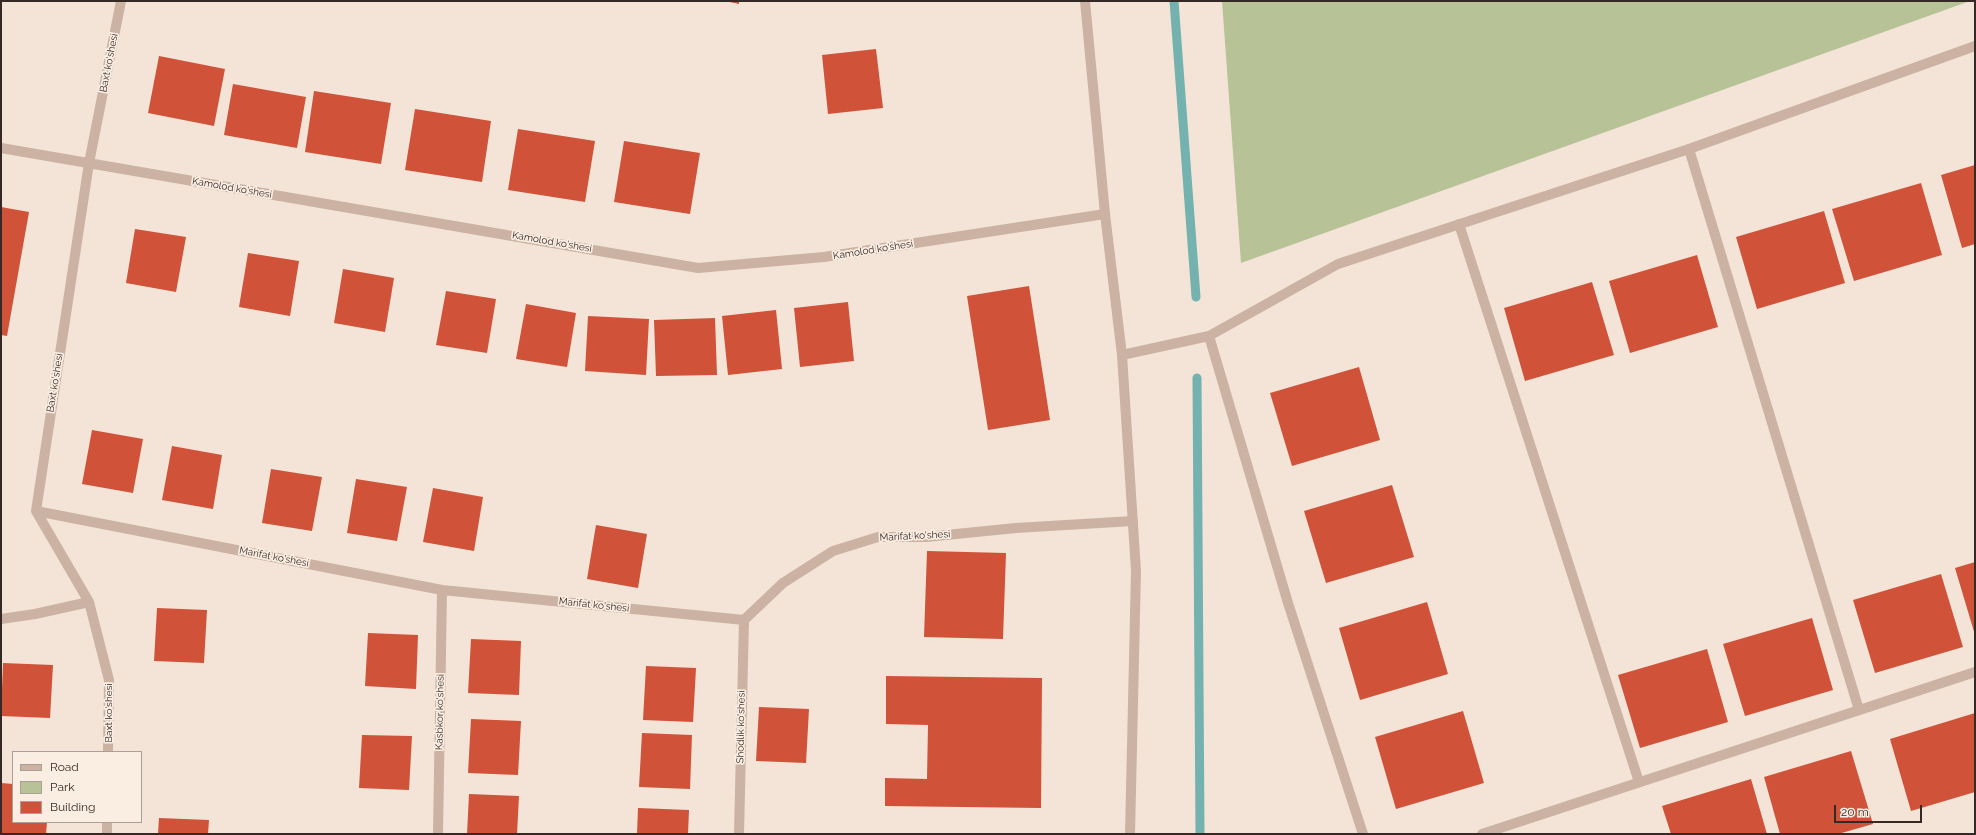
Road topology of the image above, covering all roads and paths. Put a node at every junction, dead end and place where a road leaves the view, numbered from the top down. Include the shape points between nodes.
1 (121, 1) edge
2 (1085, 1) edge
3 (1975, 46) edge
4 (1, 148) edge
5 (1689, 149) junction
6 (89, 163) junction
7 (1105, 214) junction
8 (1459, 224) junction
9 (1209, 336) junction
10 (1122, 356) junction
11 (36, 510) junction
12 (1133, 521) junction
13 (442, 590) junction
14 (89, 602) junction
15 (1, 619) edge
16 (744, 620) junction
17 (1975, 672) edge
18 (1859, 710) junction
19 (108, 751) edge
20 (1639, 782) junction
21 (107, 823) edge
22 (107, 834) edge
23 (438, 834) edge
24 (739, 834) edge
25 (1130, 834) edge
26 (1363, 834) edge
27 (1482, 834) edge

1 - 6 street, Baxt ko'shesi
2 - 7 street
3 - 5 street
4 - 6 street, Kamolod ko'shesi
5 - 8 street
5 - 18 street
6 - 7 street, Kamolod ko'shesi via 698,268 824,257
6 - 11 street, Baxt ko'shesi
7 - 10 street
8 - 9 street via 1338,264
8 - 20 street
9 - 10 street
9 - 26 street via 1288,603
10 - 12 street
11 - 13 street, Marifat ko'shesi
11 - 14 street, Baxt ko'shesi
12 - 16 street, Marifat ko'shesi via 1016,528 926,537 878,537 833,551 783,583
12 - 25 street via 1136,571
13 - 16 street, Marifat ko'shesi
13 - 23 street, Kasbkor ko'shesi
14 - 15 street
14 - 19 street, Baxt ko'shesi via 109,680
16 - 24 street, Shodlik ko'shesi
17 - 18 street
18 - 20 street
20 - 27 street
21 - 22 street

